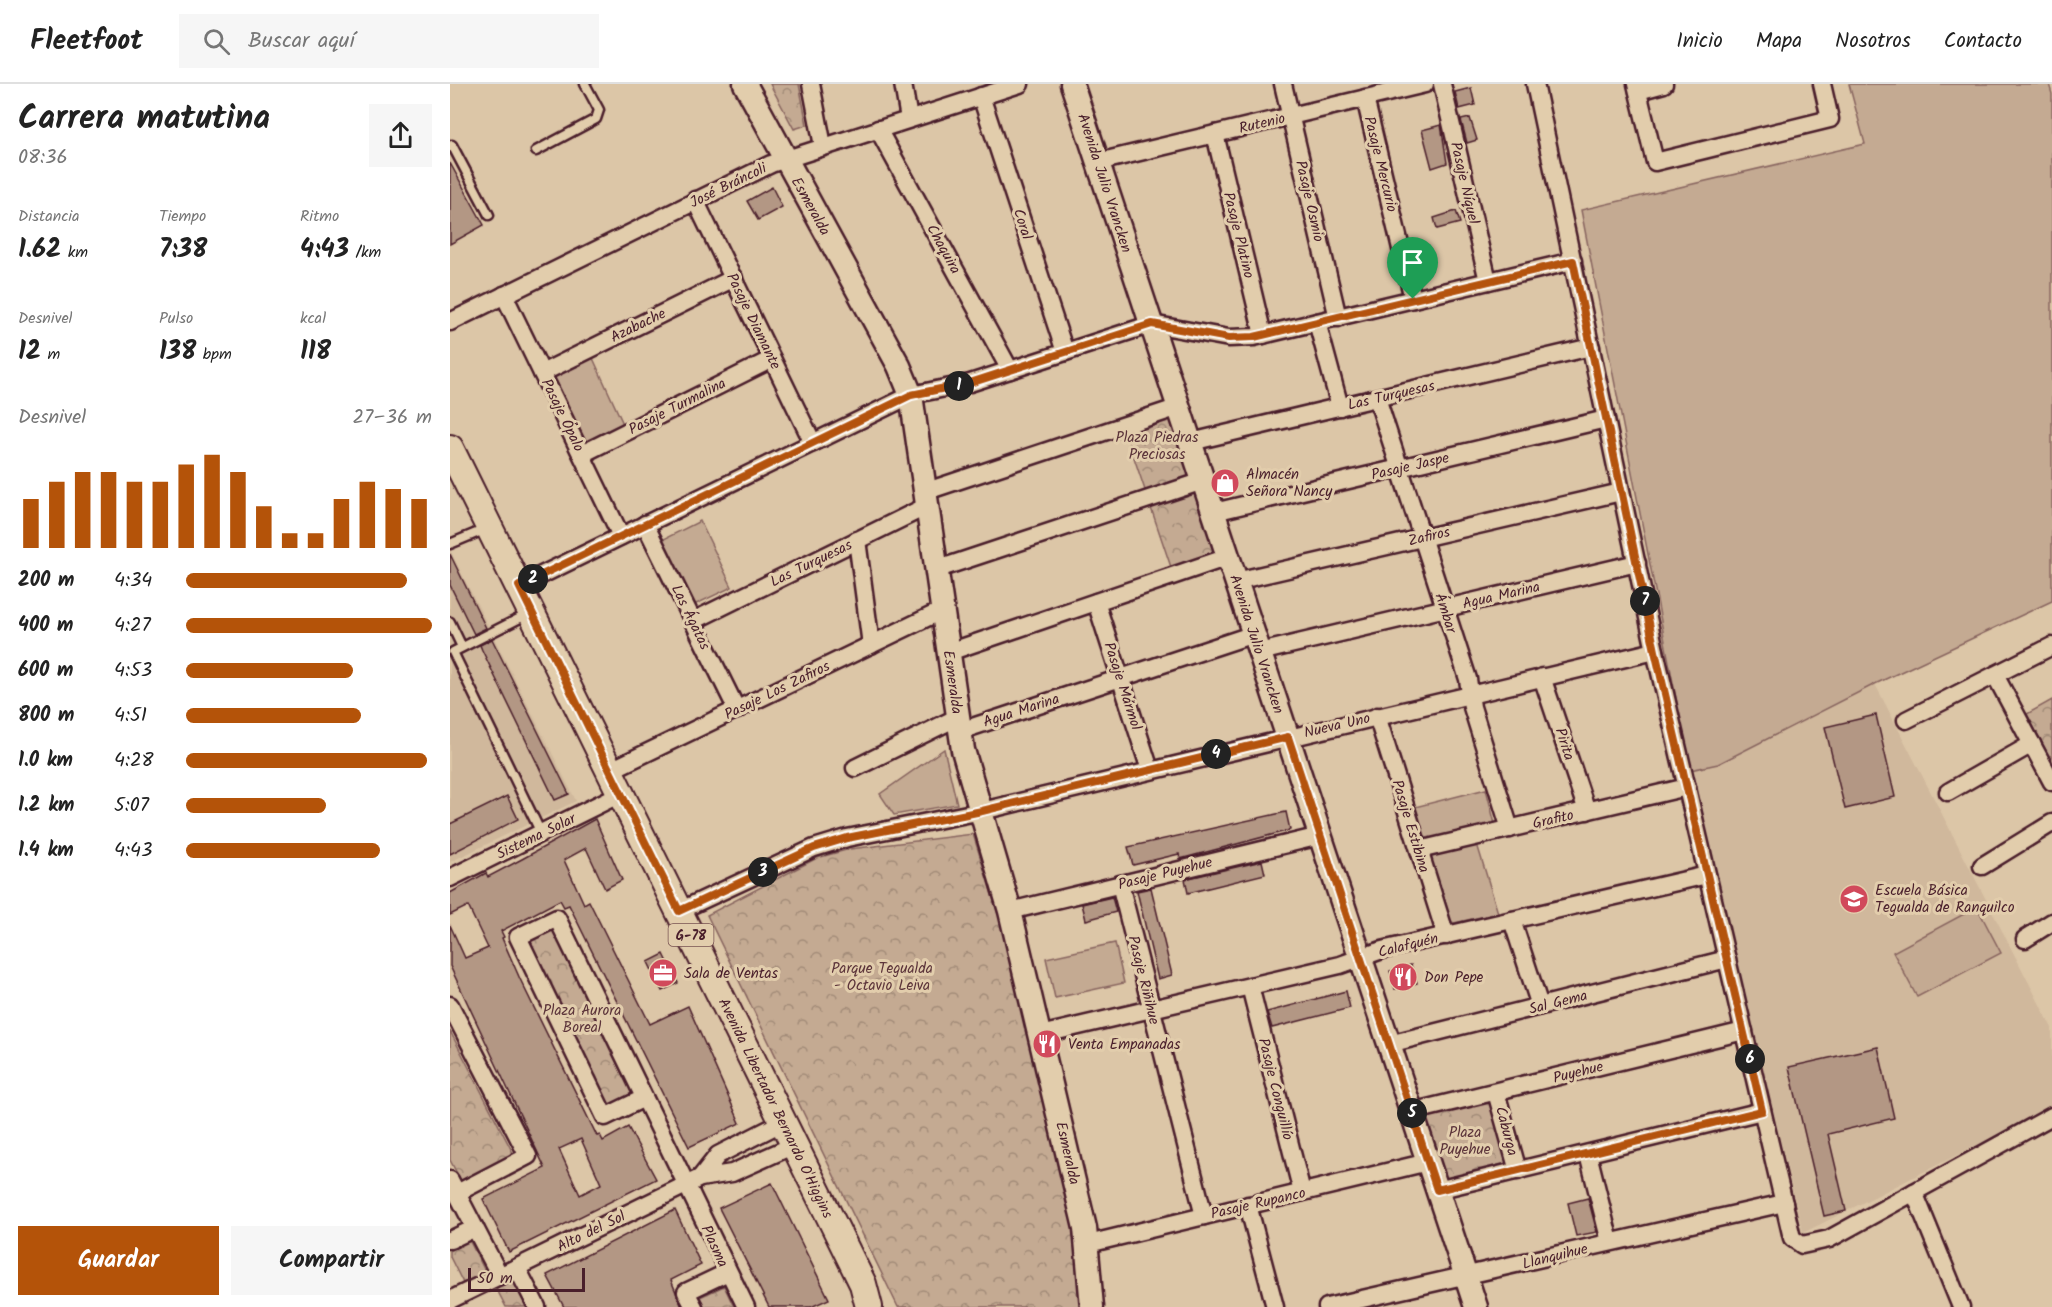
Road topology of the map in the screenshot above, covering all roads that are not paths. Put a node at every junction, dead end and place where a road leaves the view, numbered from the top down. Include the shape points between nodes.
1 (585, 84) edge
2 (745, 84) edge
3 (811, 84) edge
4 (903, 84) edge
5 (1020, 84) edge
6 (1072, 84) edge
7 (1282, 84) edge
8 (1425, 84) edge
9 (1442, 84) edge
10 (1535, 84) edge
11 (1664, 84) edge
12 (1822, 84) edge
13 (1637, 87) edge
14 (981, 96) junction
15 (1365, 98) junction
16 (1290, 116) junction
17 (909, 119) junction
18 (878, 129) junction
19 (1215, 134) junction
20 (823, 146) junction
21 (450, 147) edge
22 (536, 152) dead end
23 (785, 158) junction
24 (1098, 162) junction
25 (695, 200) junction
26 (489, 214) dead end
27 (1573, 261) junction
28 (734, 278) junction
29 (1488, 281) junction
30 (504, 295) junction
31 (1413, 299) junction
32 (1338, 318) junction
33 (450, 322) edge
34 (1317, 322) junction
35 (1152, 324) junction
36 (1263, 335) junction
37 (1591, 347) junction
38 (1065, 352) junction
39 (772, 359) junction
40 (1010, 370) junction
41 (542, 372) junction
42 (911, 395) junction
43 (1377, 398) junction
44 (1179, 406) junction
45 (1340, 407) junction
46 (1606, 419) junction
47 (1191, 442) junction
48 (813, 443) junction
49 (450, 448) edge
50 (582, 454) junction
51 (1399, 468) junction
52 (1203, 481) junction
53 (1622, 492) junction
54 (928, 498) junction
55 (1214, 512) junction
56 (645, 524) junction
57 (490, 528) junction
58 (621, 536) junction
59 (1422, 538) junction
60 (857, 540) junction
61 (450, 544) edge
62 (1228, 557) junction
63 (1637, 563) junction
64 (938, 569) junction
65 (1236, 581) junction
66 (519, 586) junction
67 (1096, 602) junction
68 (1445, 609) junction
69 (943, 610) junction
70 (532, 612) junction
71 (693, 621) junction
72 (450, 622) edge
73 (1257, 643) junction
74 (872, 645) junction
75 (2052, 646) edge
76 (462, 647) junction
77 (1655, 651) junction
78 (949, 652) junction
79 (1995, 675) junction
80 (1542, 677) junction
81 (1120, 678) junction
82 (1470, 694) junction
83 (737, 710) junction
84 (1377, 716) junction
85 (1906, 720) dead end
86 (959, 724) junction
87 (1288, 737) junction
88 (2032, 744) junction
89 (855, 768) dead end
90 (1150, 770) junction
91 (616, 782) junction
92 (2052, 782) edge
93 (1687, 787) junction
94 (1948, 792) dead end
95 (982, 811) junction
96 (1587, 811) junction
97 (2052, 823) edge
98 (1510, 829) junction
99 (541, 833) junction
100 (1320, 836) junction
101 (1419, 850) junction
102 (1982, 866) dead end
103 (1707, 875) junction
104 (450, 878) edge
105 (1120, 884) junction
106 (679, 911) junction
107 (1010, 911) junction
108 (1512, 920) junction
109 (2052, 922) edge
110 (1446, 936) junction
111 (2025, 939) dead end
112 (1360, 957) junction
113 (1727, 959) junction
114 (1250, 986) junction
115 (450, 1005) edge
116 (1540, 1006) junction
117 (1151, 1009) junction
118 (1744, 1031) junction
119 (1040, 1035) junction
120 (1389, 1044) junction
121 (1496, 1092) junction
122 (644, 1098) junction
123 (1762, 1111) junction
124 (1411, 1112) junction
125 (2052, 1116) edge
126 (783, 1122) junction
127 (794, 1145) junction
128 (1588, 1154) junction
129 (1428, 1162) junction
130 (1518, 1171) junction
131 (693, 1181) junction
132 (453, 1187) edge
133 (1437, 1190) junction
134 (1302, 1192) junction
135 (1914, 1192) junction
136 (1784, 1203) junction
137 (1248, 1205) junction
138 (1204, 1216) junction
139 (475, 1228) junction
140 (450, 1240) edge
141 (1610, 1242) junction
142 (1088, 1244) junction
143 (517, 1268) junction
144 (728, 1272) junction
145 (500, 1276) junction
146 (1466, 1276) junction
147 (866, 1295) edge
148 (450, 1300) edge
149 (537, 1307) edge
150 (694, 1307) edge
151 (746, 1307) edge
152 (880, 1307) edge
153 (1092, 1307) edge
154 (1275, 1307) edge
155 (1327, 1307) edge
156 (1476, 1307) edge
157 (1961, 1307) edge

1 - 22 lane via 599,110 596,119
2 - 23 street, Esmeralda
3 - 20 street
4 - 17 street
5 - 14 street, José Bráncoli
6 - 24 street, Avenida Julio Vrancken
7 - 16 street, Pasaje Osmio
8 - 15 street, Rutenio
9 - 29 street, Pasaje Níquel
10 - 27 street
11 - 13 street
12 - 13 street via 1830,119 1655,162
14 - 17 street, José Bráncoli
14 - 38 street, Coral
15 - 16 street, Rutenio
15 - 31 street, Pasaje Mercurio
16 - 19 street, Rutenio
16 - 32 street, Pasaje Osmio
17 - 18 street, José Bráncoli
18 - 20 street, José Bráncoli
18 - 40 street, Chaquira
19 - 24 street, Rutenio
19 - 36 street, Pasaje Platino
20 - 23 street, José Bráncoli
21 - 26 lane
23 - 25 street, José Bráncoli
23 - 42 street, Esmeralda via 899,366
24 - 35 street, Avenida Julio Vrancken
25 - 28 street, Pasaje Diamante
25 - 30 street, José Bráncoli
27 - 29 street
27 - 37 street
28 - 39 street, Pasaje Diamante
28 - 41 street, Azabache
29 - 31 street
30 - 33 street, José Bráncoli
30 - 41 street, Pasaje Ópalo
31 - 32 street
32 - 34 street
34 - 36 street
34 - 45 street
35 - 36 street via 1229,338
35 - 38 street
35 - 44 street, Avenida Julio Vrancken
37 - 43 street, Las Turquesas
37 - 46 street
38 - 40 street
39 - 48 street, Pasaje Diamante
39 - 50 street, Pasaje Turmalina
40 - 42 street via 959,386
41 - 50 street, Pasaje Ópalo
42 - 48 street
42 - 54 street, Esmeralda
43 - 45 street, Las Turquesas
43 - 51 street, Ámbar
44 - 47 street, Avenida Julio Vrancken
44 - 54 street, Las Turquesas
45 - 47 street, Las Turquesas
46 - 51 street, Pasaje Jaspe
46 - 53 street
47 - 52 street, Avenida Julio Vrancken
48 - 56 street
49 - 57 main road, Avenida Libertador Bernardo O'Higgins / G-78
50 - 58 street, Pasaje Ópalo
51 - 55 street, Pasaje Jaspe
51 - 59 street, Ámbar
52 - 55 street, Avenida Julio Vrancken
52 - 64 street
53 - 59 street, Zafiros
53 - 63 street
54 - 60 street, Las Turquesas
54 - 64 street, Esmeralda
55 - 62 street, Avenida Julio Vrancken
56 - 58 street
56 - 71 street, Las Ágatas
57 - 61 lane
57 - 66 main road, Avenida Libertador Bernardo O'Higgins / G-78
58 - 66 street
59 - 65 street, Zafiros
59 - 68 street, Ámbar
60 - 71 street, Las Turquesas
60 - 74 street
62 - 65 street, Avenida Julio Vrancken
62 - 67 street
63 - 68 street, Agua Marina
63 - 77 street
64 - 69 street, Esmeralda
65 - 73 street, Avenida Julio Vrancken
66 - 70 main road, Avenida Libertador Bernardo O'Higgins / G-78
67 - 78 street
67 - 81 street, Pasaje Mármol
68 - 73 street, Agua Marina
68 - 82 street, Ámbar
69 - 74 street, Pasaje Los Zafiros
69 - 78 street, Esmeralda
70 - 76 lane
70 - 91 main road, Avenida Libertador Bernardo O'Higgins / G-78
71 - 83 street, Las Ágatas
72 - 76 lane
73 - 81 street, Agua Marina
73 - 87 street, Avenida Julio Vrancken
74 - 83 street, Pasaje Los Zafiros
75 - 79 street
76 - 99 lane via 453,652
77 - 80 street, Nueva Uno
77 - 93 street
78 - 86 street, Esmeralda
79 - 85 street
79 - 88 street
80 - 82 street, Nueva Uno
80 - 96 street, Pirita
81 - 86 street, Agua Marina
81 - 90 street, Pasaje Mármol
82 - 84 street, Nueva Uno
82 - 98 street, Ámbar
83 - 91 street, Pasaje Los Zafiros
84 - 87 street, Nueva Uno
84 - 101 street, Pasaje Estibina
86 - 89 street, Agua Marina
86 - 95 street, Esmeralda via 966,764
87 - 90 street, Nueva Uno
87 - 100 street, Avenida Julio Vrancken
88 - 92 street
88 - 94 street
90 - 95 street, Nueva Uno
91 - 99 street, Sistema Solar
91 - 106 main road, Avenida Libertador Bernardo O'Higgins / G-78
93 - 96 street, Grafito
93 - 103 street
95 - 106 street, Nueva Uno via 825,844
95 - 107 street, Esmeralda
96 - 98 street, Grafito
97 - 102 street
98 - 101 street, Grafito
99 - 104 street, Sistema Solar
100 - 105 street, Pasaje Puyehue
100 - 112 street, Avenida Julio Vrancken
101 - 110 street, Pasaje Estibina
103 - 108 street, Calafquén
103 - 113 street
105 - 107 street, Pasaje Puyehue
105 - 117 street, Pasaje Riñihue
106 - 126 main road, Avenida Libertador Bernardo O'Higgins / G-78
107 - 119 street, Esmeralda
108 - 110 street, Calafquén
108 - 116 street
109 - 111 street
110 - 112 street, Calafquén
112 - 114 street, Calafquén
112 - 120 street, Avenida Julio Vrancken
113 - 116 street, Sal Gema
113 - 118 street
114 - 117 street, Calafquén
114 - 134 street, Pasaje Conguillío
115 - 132 street via 528,1156
116 - 120 street, Sal Gema
117 - 119 street, Calafquén
117 - 138 street, Pasaje Riñihue
118 - 121 street, Puyehue
118 - 123 street
119 - 142 street, Esmeralda
120 - 124 street, Avenida Julio Vrancken
121 - 124 street, Puyehue
121 - 130 street, Caburga
122 - 122 street, Plasma via 605,1117 518,937 557,918
122 - 131 street, Plasma
123 - 128 street
123 - 136 street
124 - 129 street, Avenida Julio Vrancken
125 - 135 street
126 - 127 main road, Avenida Libertador Bernardo O'Higgins / G-78
126 - 131 street, Alto del Sol via 718,1155
127 - 131 street, Alto del Sol via 732,1173
127 - 147 main road, Avenida Libertador Bernardo O'Higgins / G-78
128 - 130 street
128 - 141 street
129 - 133 street, Avenida Julio Vrancken
129 - 134 street, Pasaje Rupanco
130 - 133 street
131 - 143 street, Alto del Sol
131 - 144 street, Plasma
132 - 139 street
133 - 146 street, Avenida Julio Vrancken
134 - 137 street, Pasaje Rupanco
135 - 136 street via 1829,1239 1802,1245 1792,1238
135 - 157 street
136 - 141 street, Llanquihue
137 - 138 street, Pasaje Rupanco
137 - 154 street
138 - 142 street, Pasaje Rupanco
139 - 140 street
139 - 145 street
141 - 146 street, Llanquihue
142 - 153 street, Esmeralda
143 - 145 street, Alto del Sol
143 - 149 street
144 - 150 street via 686,1292
144 - 151 street, Plasma
145 - 148 street, Alto del Sol
146 - 155 street, Llanquihue
146 - 156 street, Avenida Julio Vrancken
147 - 152 main road, Avenida Libertador Bernardo O'Higgins / G-78

